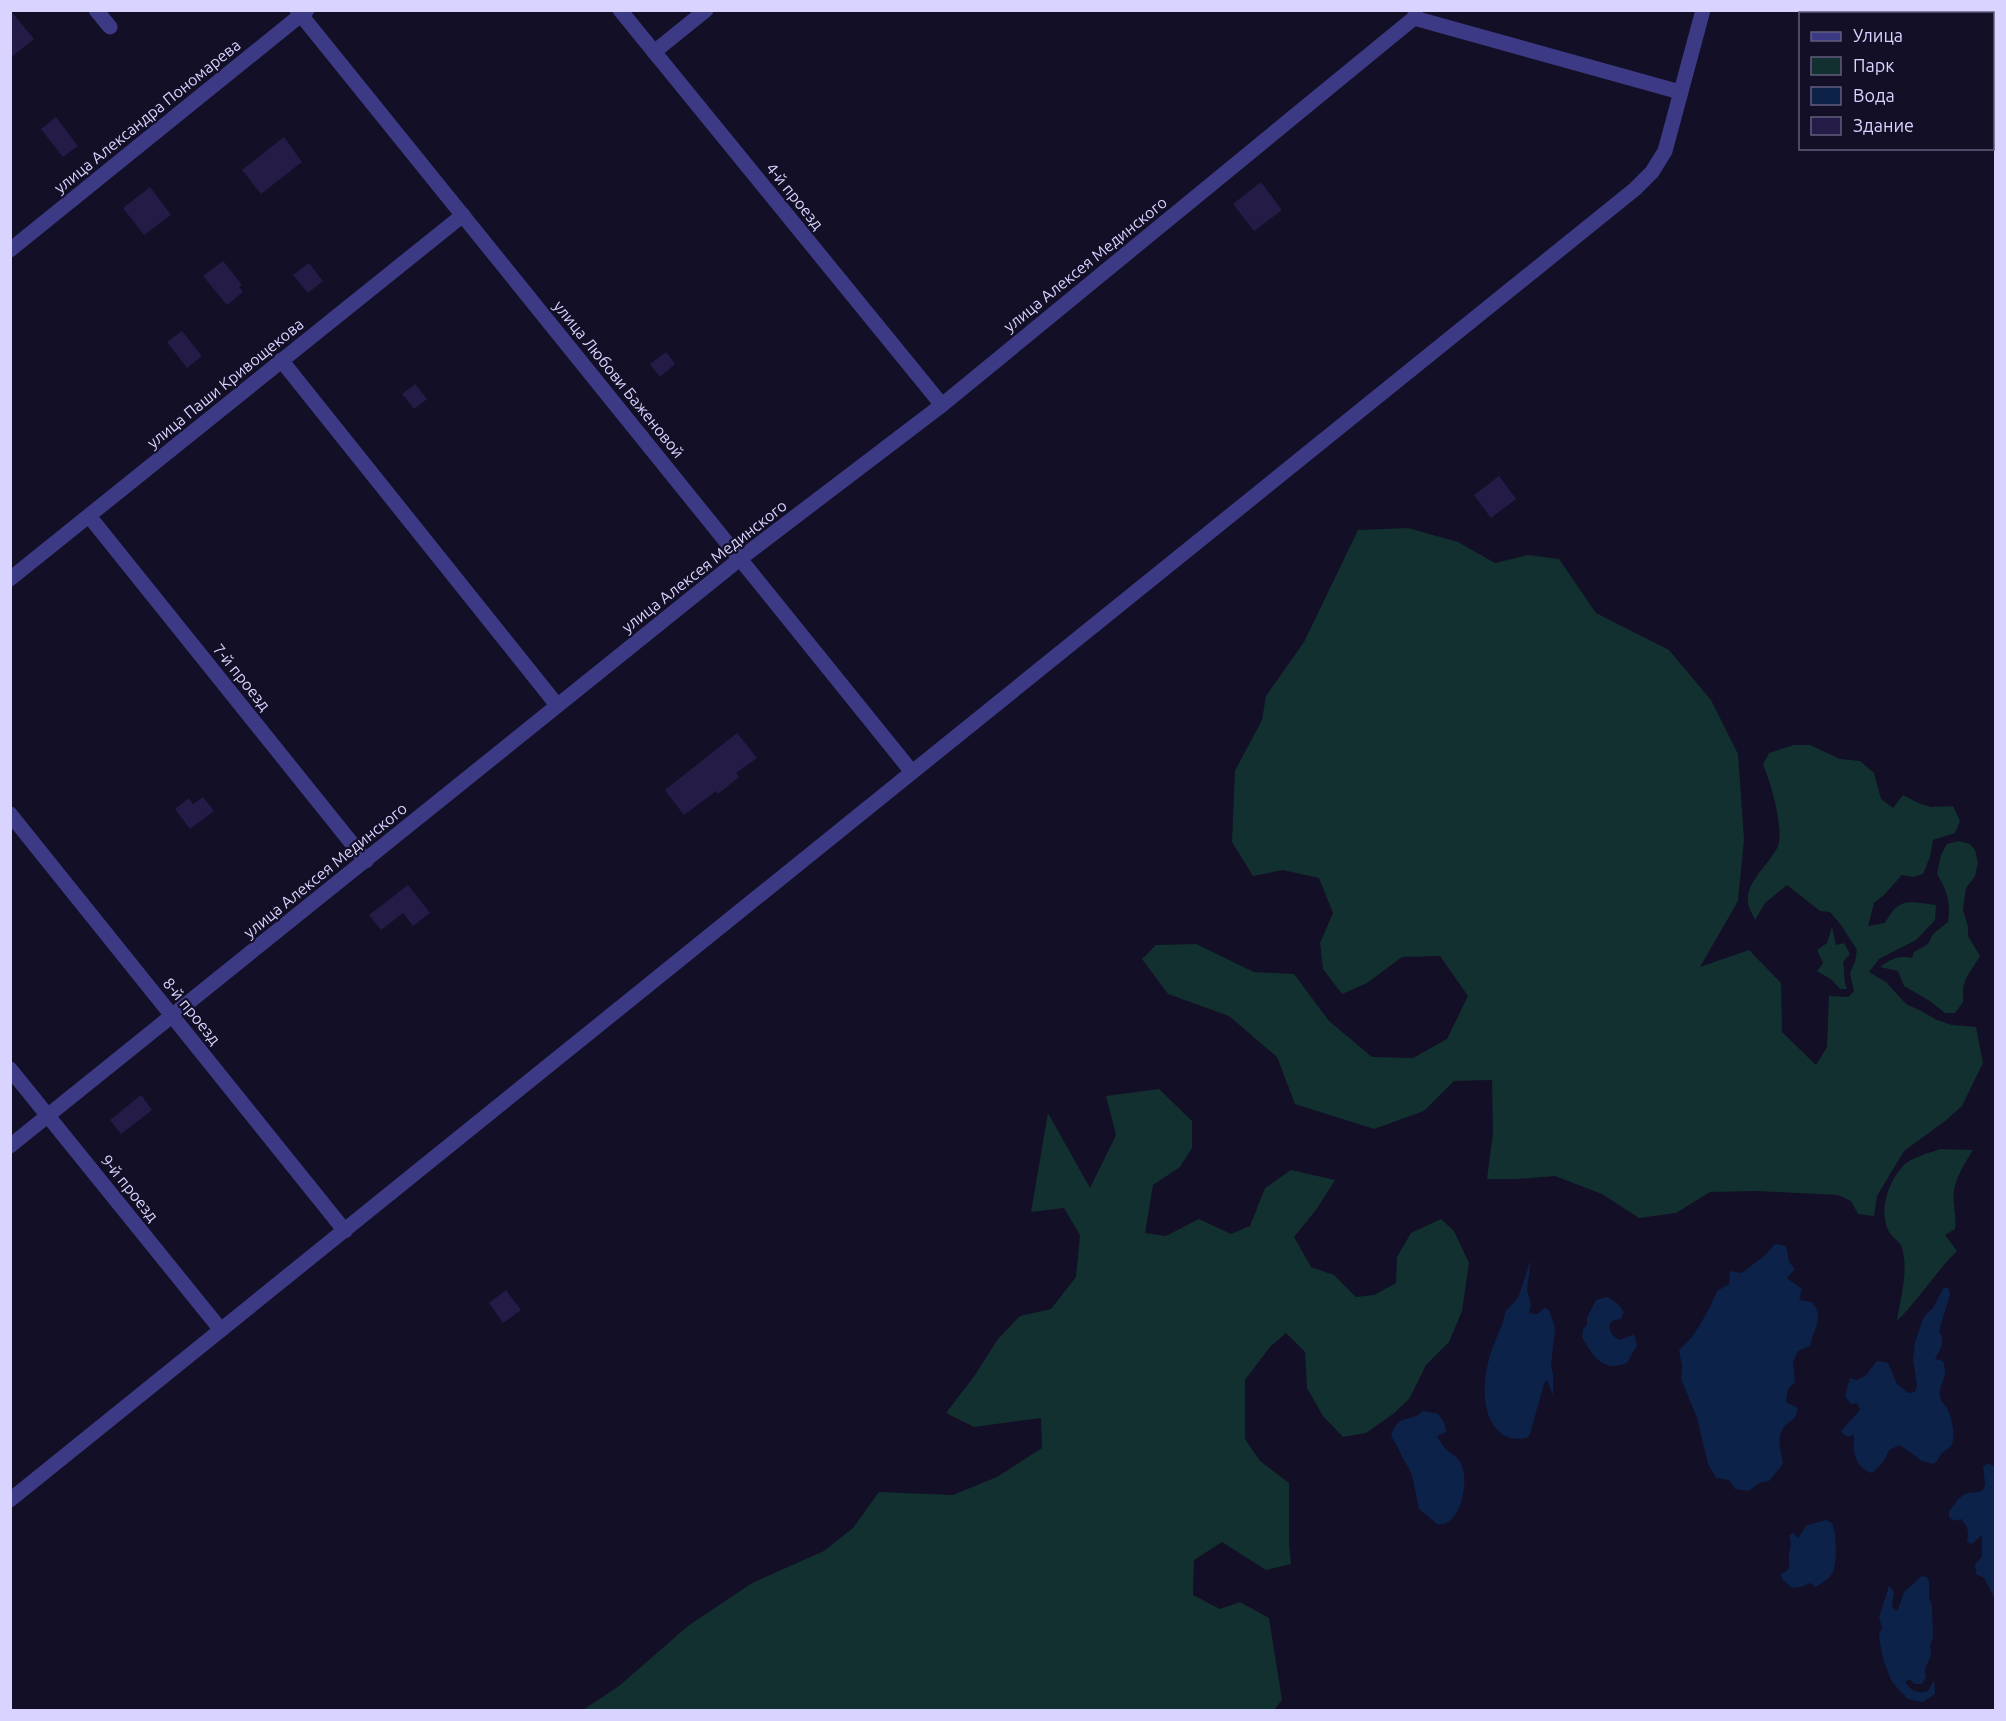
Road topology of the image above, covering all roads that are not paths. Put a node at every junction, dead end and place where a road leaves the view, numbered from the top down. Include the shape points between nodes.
1 (96, 10) edge
2 (620, 10) edge
3 (706, 10) edge
4 (1703, 10) edge
5 (302, 12) edge
6 (1415, 14) edge
7 (110, 27) dead end
8 (654, 52) junction
9 (1680, 92) junction
10 (463, 215) junction
11 (10, 250) edge
12 (281, 360) junction
13 (942, 405) junction
14 (89, 516) junction
15 (741, 558) junction
16 (10, 579) edge
17 (557, 705) junction
18 (912, 772) junction
19 (10, 814) edge
20 (366, 861) junction
21 (172, 1016) junction
22 (10, 1069) edge
23 (48, 1115) junction
24 (10, 1146) edge
25 (345, 1231) junction
26 (221, 1330) junction
27 (10, 1500) edge

1 - 7 street
2 - 8 street, 4-й проезд
3 - 8 street
4 - 9 street
5 - 10 street, улица Любови Баженовой
5 - 11 street, улица Александра Пономарева
6 - 9 street
6 - 13 street, улица Алексея Мединского
8 - 13 street, 4-й проезд
9 - 18 street via 1665,152 1635,189
10 - 12 street, улица Паши Кривощекова
10 - 15 street, улица Любови Баженовой
12 - 14 street, улица Паши Кривощекова
12 - 17 street
13 - 15 street, улица Алексея Мединского
14 - 16 street, улица Паши Кривощекова
14 - 20 street, 7-й проезд
15 - 17 street, улица Алексея Мединского
15 - 18 street, улица Любови Баженовой
17 - 20 street, улица Алексея Мединского
18 - 25 street
19 - 21 street, 8-й проезд
20 - 21 street, улица Алексея Мединского
21 - 23 street, улица Алексея Мединского
21 - 25 street, 8-й проезд
22 - 23 street, 9-й проезд
23 - 24 street, улица Алексея Мединского
23 - 26 street, 9-й проезд
25 - 26 street
26 - 27 street

